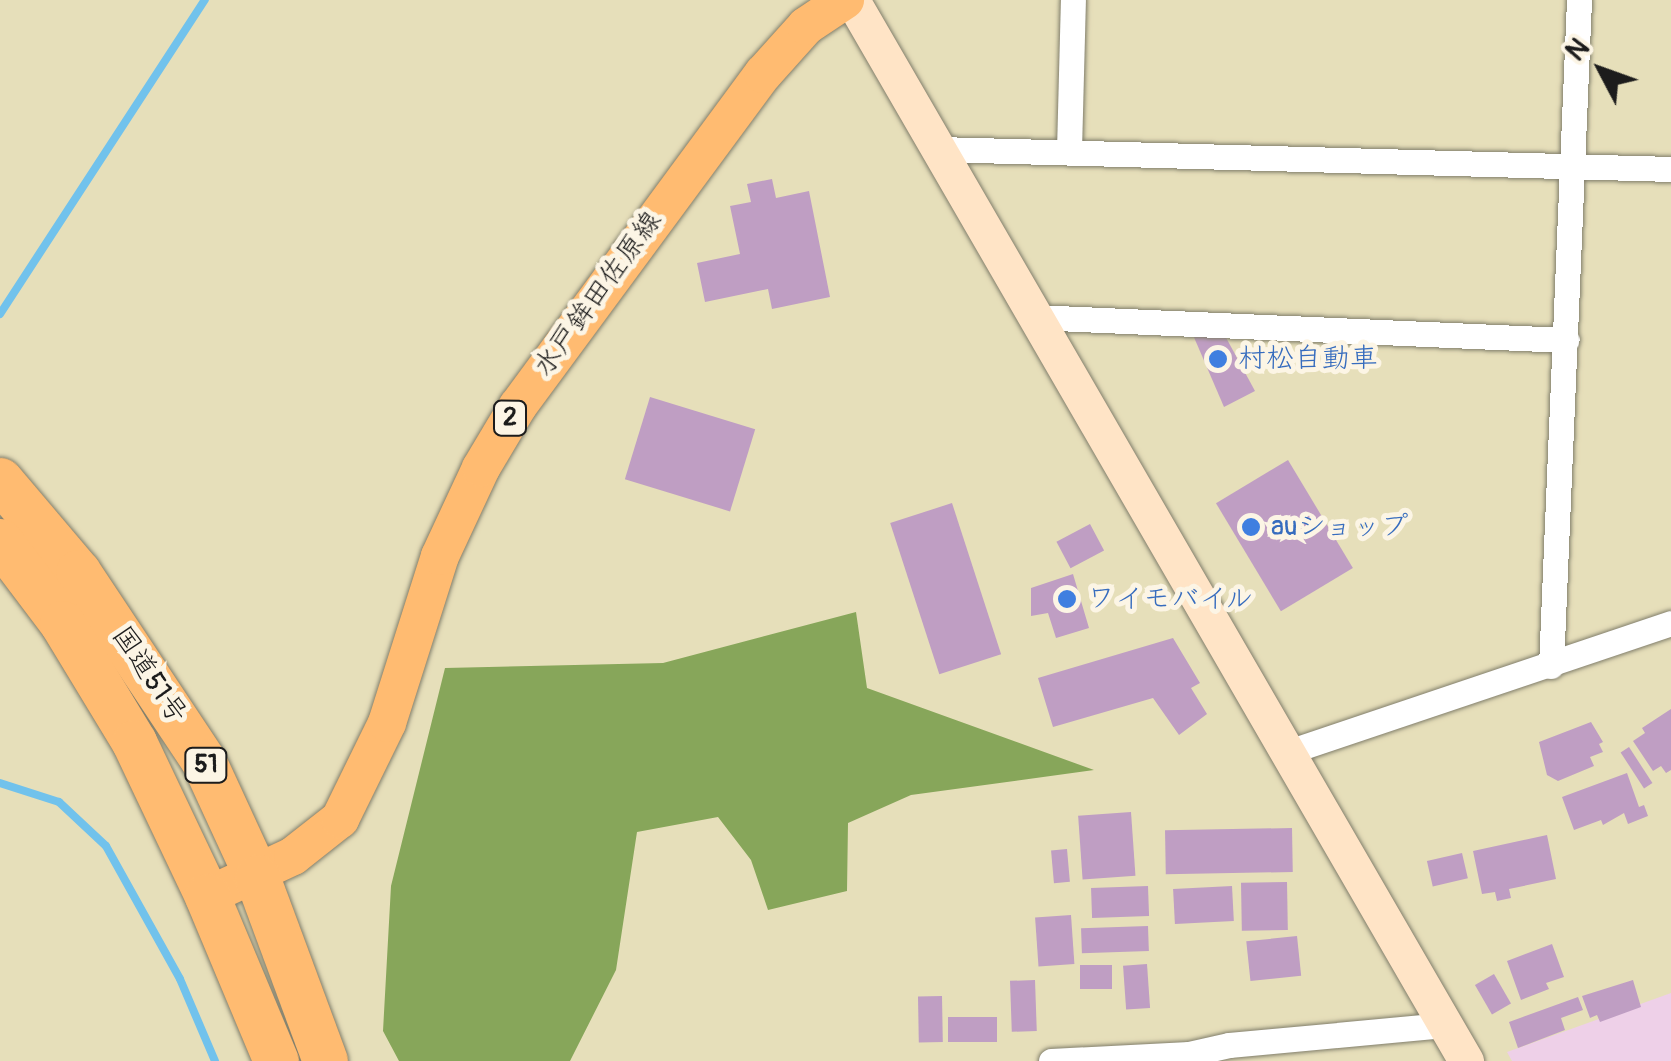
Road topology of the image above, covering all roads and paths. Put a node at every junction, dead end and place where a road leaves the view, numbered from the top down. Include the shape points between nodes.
1 (844, 0) edge
2 (852, 0) edge
3 (1073, 0) edge
4 (1579, 0) edge
5 (938, 149) junction
6 (1069, 150) junction
7 (1574, 165) junction
8 (1671, 169) edge
9 (1033, 316) junction
10 (1568, 340) junction
11 (0, 480) edge
12 (0, 541) edge
13 (1671, 623) edge
14 (1551, 666) junction
15 (1288, 752) junction
16 (257, 876) junction
17 (207, 896) junction
18 (1444, 1025) junction
19 (276, 1061) edge
20 (325, 1061) edge
21 (1051, 1061) edge
22 (1466, 1061) edge

1 - 16 main road, 水戸鉾田佐原線 / 2 via 806,26 764,74 518,406 440,556 361,784 340,819 313,845
2 - 5 street
3 - 6 street
4 - 7 street
5 - 6 street
5 - 9 street
6 - 7 street
7 - 8 street
7 - 10 street
9 - 10 street
9 - 15 street
10 - 14 street
11 - 16 highway, 国道51号 / 51 via 56,544 140,661 204,762
12 - 17 highway, 国道51号 / 51 via 101,683
13 - 14 street
14 - 15 street
15 - 18 street
16 - 17 main road, 水戸鉾田佐原線 / 2
16 - 20 highway, 国道51号 / 51
17 - 19 highway, 国道51号 / 51
18 - 21 street via 1189,1054
18 - 22 street

